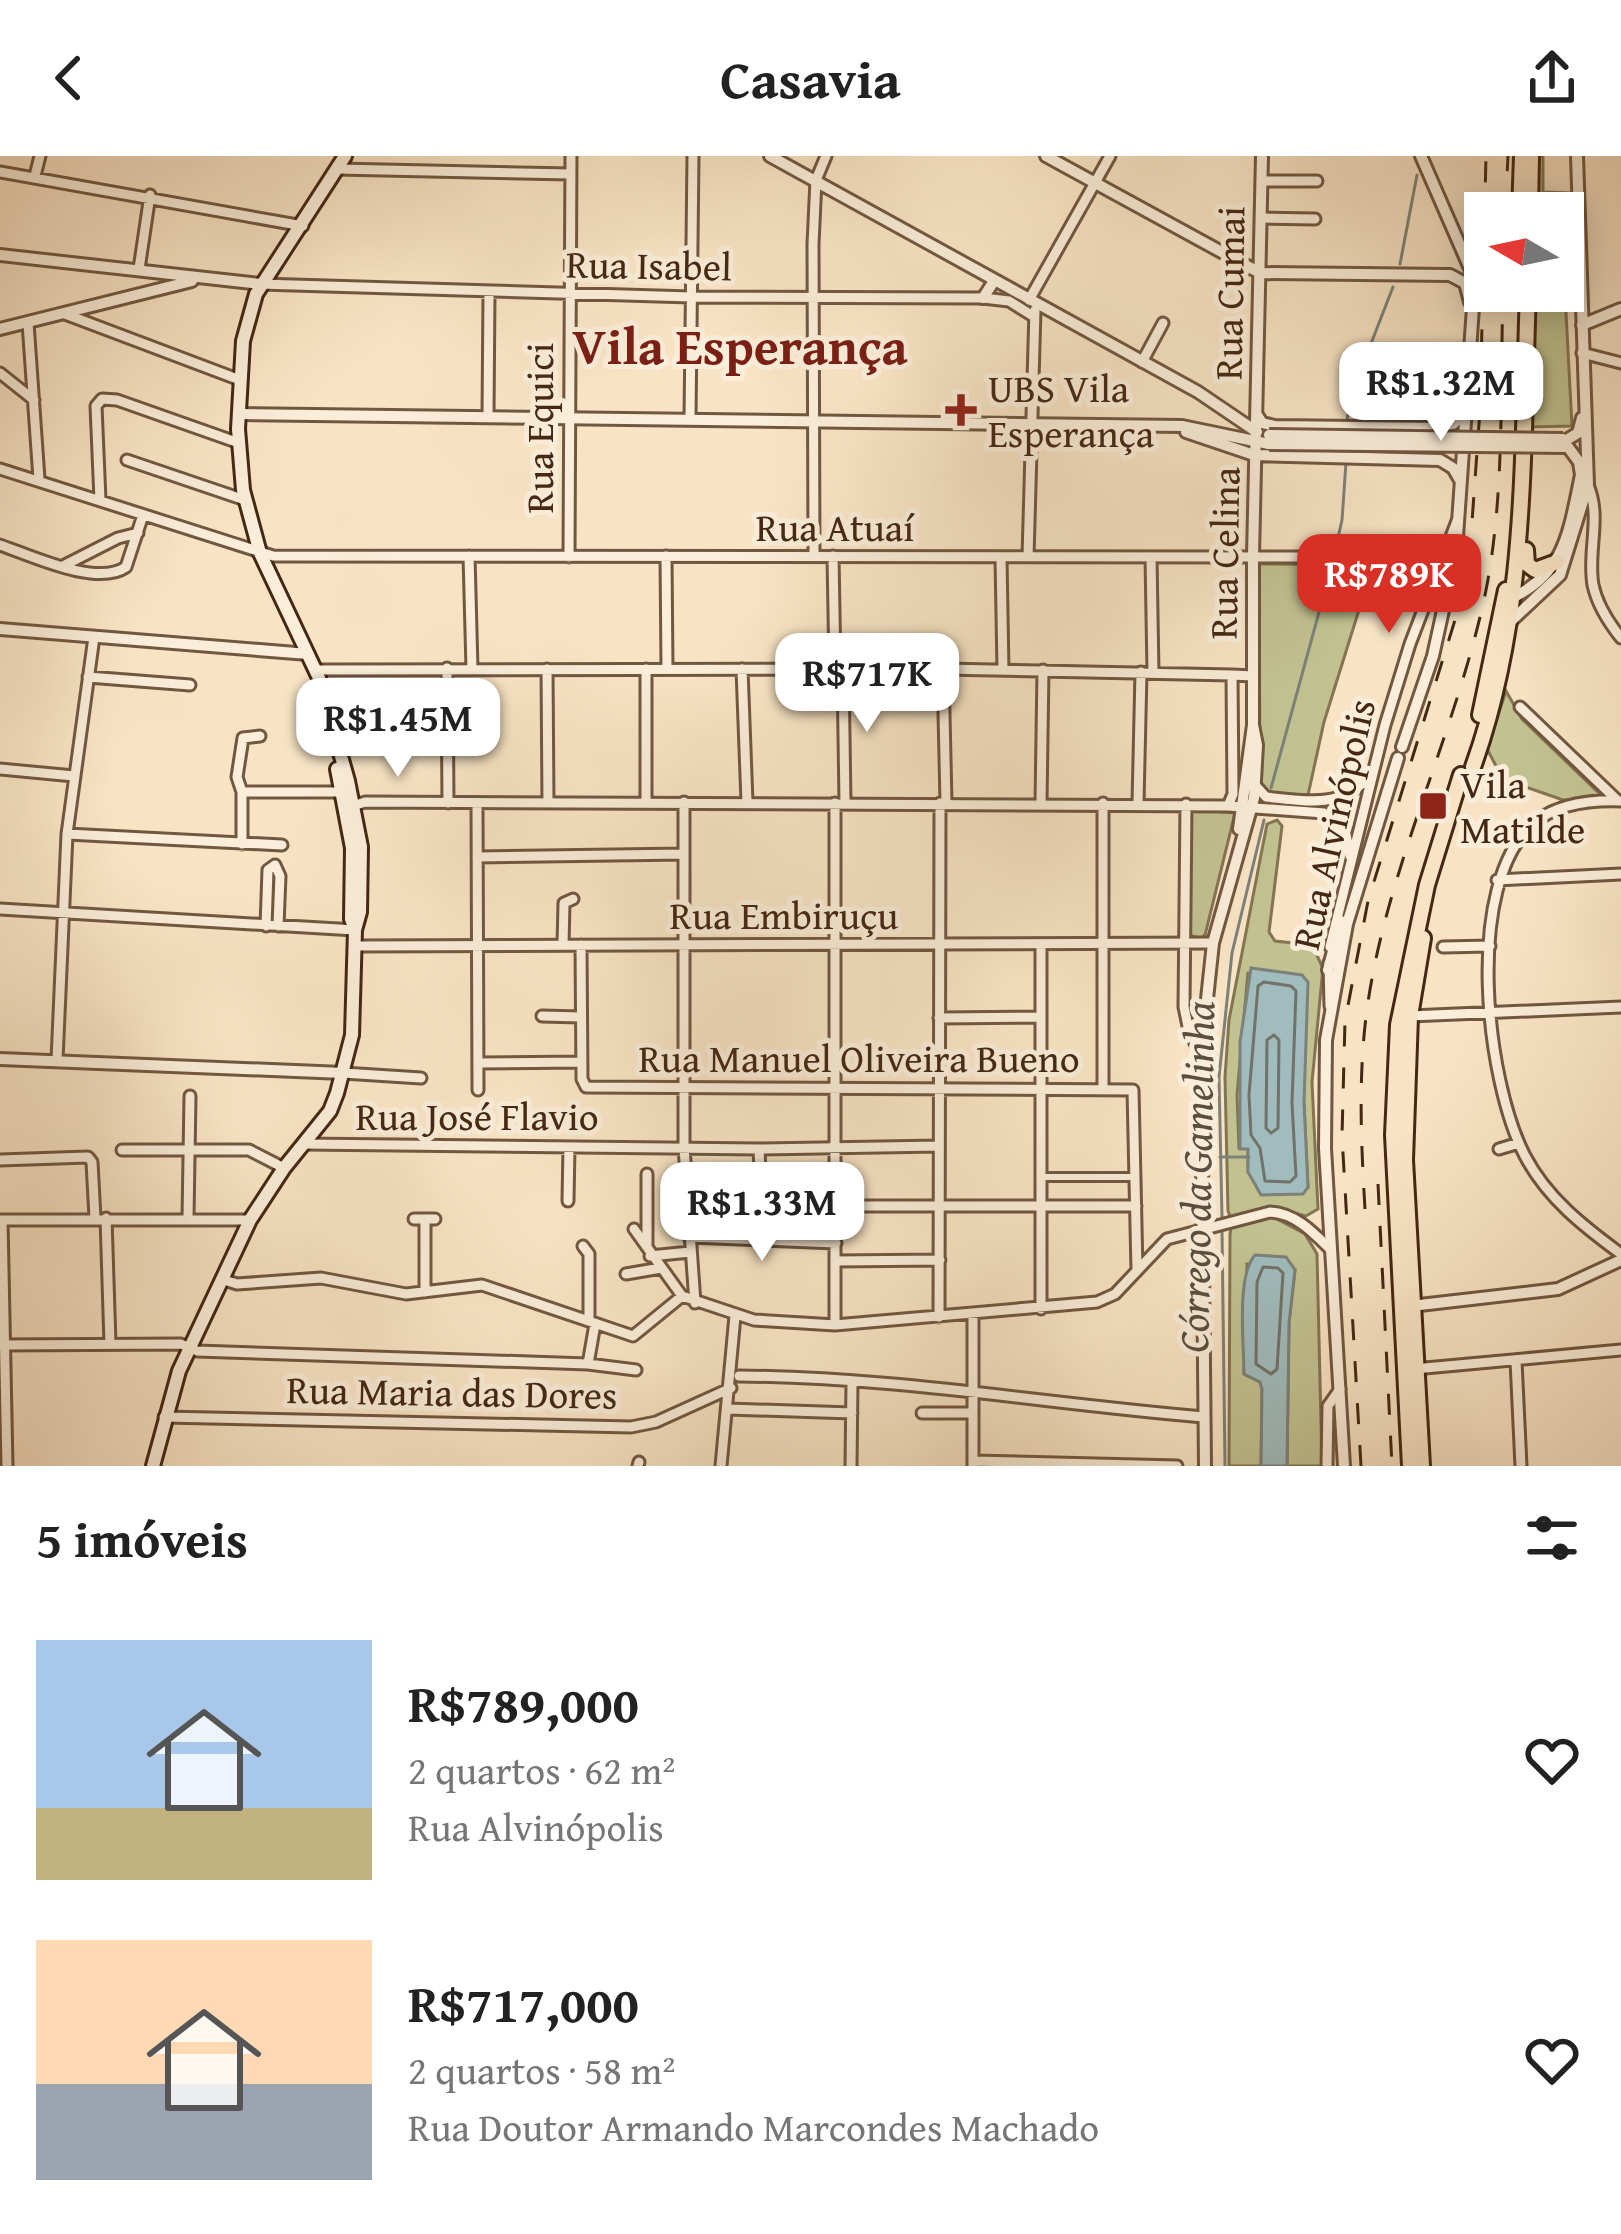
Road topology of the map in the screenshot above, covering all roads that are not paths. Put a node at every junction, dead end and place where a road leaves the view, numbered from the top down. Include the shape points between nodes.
1 (40, 156) edge
2 (571, 156) edge
3 (693, 156) edge
4 (770, 156) edge
5 (826, 156) edge
6 (1046, 156) edge
7 (1110, 156) edge
8 (1262, 156) edge
9 (1421, 156) edge
10 (1522, 156) edge
11 (1531, 156) edge
12 (1577, 156) edge
13 (341, 163) edge
14 (0, 172) edge
15 (571, 174) junction
16 (35, 176) junction
17 (816, 180) junction
18 (1265, 181) junction
19 (1094, 182) junction
20 (1317, 182) dead end
21 (1521, 192) edge
22 (1530, 192) edge
23 (150, 195) junction
24 (1261, 218) junction
25 (1315, 219) dead end
26 (303, 226) junction
27 (1, 255) edge
28 (1464, 255) edge
29 (139, 269) junction
30 (1260, 273) junction
31 (201, 279) junction
32 (994, 281) junction
33 (1464, 282) edge
34 (260, 284) junction
35 (489, 292) junction
36 (570, 293) junction
37 (691, 297) junction
38 (812, 297) junction
39 (983, 298) junction
40 (1033, 307) junction
41 (1621, 309) edge
42 (1471, 312) edge
43 (1517, 312) edge
44 (1527, 312) edge
45 (64, 313) junction
46 (28, 323) junction
47 (1163, 323) dead end
48 (1582, 325) junction
49 (0, 329) edge
50 (1582, 353) junction
51 (1142, 362) junction
52 (1621, 363) edge
53 (0, 373) edge
54 (240, 380) junction
55 (34, 400) junction
56 (1586, 410) junction
57 (1467, 411) junction
58 (238, 414) junction
59 (1256, 415) junction
60 (488, 416) junction
61 (1235, 416) junction
62 (570, 417) junction
63 (690, 419) junction
64 (812, 419) junction
65 (1030, 424) junction
66 (1172, 427) junction
67 (1408, 428) junction
68 (1208, 431) junction
69 (1261, 441) junction
70 (238, 443) junction
71 (1574, 443) junction
72 (1407, 458) junction
73 (128, 460) dead end
74 (2, 467) edge
75 (39, 479) junction
76 (1460, 482) junction
77 (1588, 485) junction
78 (1522, 486) junction
79 (100, 500) junction
80 (245, 500) junction
81 (143, 515) junction
82 (1459, 516) junction
83 (138, 533) junction
84 (0, 545) edge
85 (260, 554) junction
86 (469, 556) junction
87 (666, 556) junction
88 (814, 556) junction
89 (833, 556) junction
90 (1252, 556) junction
91 (569, 557) junction
92 (1028, 557) junction
93 (1151, 557) junction
94 (1411, 557) dead end
95 (1001, 558) junction
96 (1557, 562) junction
97 (63, 566) junction
98 (1509, 600) junction
99 (1610, 620) junction
100 (1511, 621) junction
101 (0, 628) edge
102 (1621, 628) edge
103 (94, 637) junction
104 (1621, 638) edge
105 (308, 654) junction
106 (447, 668) junction
107 (472, 669) junction
108 (547, 669) junction
109 (646, 669) junction
110 (667, 669) junction
111 (742, 669) junction
112 (839, 669) junction
113 (944, 669) junction
114 (315, 670) junction
115 (1003, 670) junction
116 (1043, 670) junction
117 (1141, 672) junction
118 (1153, 673) junction
119 (1232, 675) junction
120 (1253, 676) junction
121 (88, 677) junction
122 (190, 685) dead end
123 (1520, 707) dead end
124 (1253, 725) junction
125 (260, 736) dead end
126 (338, 754) junction
127 (0, 769) edge
128 (1467, 771) junction
129 (1371, 775) junction
130 (74, 776) junction
131 (1256, 785) junction
132 (242, 792) junction
133 (342, 792) junction
134 (1386, 794) junction
135 (1619, 800) edge
136 (448, 802) junction
137 (548, 802) junction
138 (646, 802) junction
139 (684, 802) junction
140 (747, 802) junction
141 (840, 802) junction
142 (476, 803) junction
143 (943, 803) junction
144 (1041, 803) junction
145 (1103, 803) junction
146 (1138, 803) junction
147 (1186, 804) junction
148 (1228, 806) junction
149 (349, 807) junction
150 (1248, 808) junction
151 (67, 834) junction
152 (242, 844) junction
153 (282, 845) dead end
154 (684, 854) junction
155 (1350, 856) junction
156 (477, 857) junction
157 (1621, 874) edge
158 (1498, 880) junction
159 (573, 899) dead end
160 (0, 909) edge
161 (61, 913) junction
162 (266, 926) junction
163 (278, 926) junction
164 (355, 930) junction
165 (1213, 943) junction
166 (1184, 944) junction
167 (563, 945) junction
168 (581, 945) junction
169 (683, 945) junction
170 (1041, 945) junction
171 (1101, 945) junction
172 (355, 946) junction
173 (477, 946) junction
174 (835, 946) junction
175 (939, 946) junction
176 (1490, 946) junction
177 (1443, 947) dead end
178 (1328, 970) junction
179 (1621, 1007) edge
180 (1330, 1012) junction
181 (1491, 1013) junction
182 (542, 1016) dead end
183 (1410, 1016) junction
184 (581, 1017) junction
185 (1041, 1017) junction
186 (939, 1018) junction
187 (1201, 1055) junction
188 (0, 1059) edge
189 (57, 1060) junction
190 (581, 1062) junction
191 (478, 1063) junction
192 (343, 1073) junction
193 (421, 1078) dead end
194 (683, 1088) junction
195 (836, 1088) junction
196 (939, 1088) junction
197 (1041, 1088) junction
198 (1103, 1088) junction
199 (478, 1090) dead end
200 (190, 1096) dead end
201 (1520, 1143) junction
202 (303, 1144) junction
203 (939, 1146) junction
204 (569, 1147) junction
205 (684, 1147) junction
206 (189, 1148) junction
207 (759, 1149) junction
208 (836, 1149) junction
209 (1498, 1149) dead end
210 (122, 1150) dead end
211 (0, 1160) edge
212 (284, 1168) junction
213 (647, 1174) dead end
214 (1041, 1177) junction
215 (1136, 1177) junction
216 (568, 1201) dead end
217 (1041, 1205) junction
218 (837, 1206) junction
219 (940, 1206) junction
220 (1136, 1206) junction
221 (1328, 1209) junction
222 (763, 1215) dead end
223 (100, 1218) junction
224 (188, 1218) junction
225 (424, 1219) dead end
226 (1, 1220) edge
227 (250, 1220) junction
228 (1305, 1226) junction
229 (634, 1229) dead end
230 (1202, 1231) junction
231 (689, 1238) junction
232 (836, 1244) junction
233 (583, 1246) dead end
234 (1330, 1249) junction
235 (690, 1252) junction
236 (648, 1254) junction
237 (1621, 1257) edge
238 (940, 1260) junction
239 (836, 1261) junction
240 (661, 1268) junction
241 (1137, 1271) junction
242 (626, 1274) dead end
243 (224, 1280) junction
244 (425, 1292) junction
245 (682, 1296) junction
246 (695, 1303) junction
247 (1406, 1308) junction
248 (1041, 1310) junction
249 (973, 1315) junction
250 (735, 1316) junction
251 (939, 1317) junction
252 (592, 1323) junction
253 (835, 1325) junction
254 (110, 1344) junction
255 (2, 1345) edge
256 (190, 1348) junction
257 (1621, 1350) edge
258 (1516, 1361) junction
259 (588, 1364) junction
260 (1414, 1369) junction
261 (637, 1370) dead end
262 (739, 1376) dead end
263 (852, 1382) junction
264 (730, 1388) junction
265 (1340, 1389) junction
266 (974, 1391) junction
267 (728, 1409) junction
268 (852, 1413) junction
269 (922, 1413) dead end
270 (973, 1413) junction
271 (164, 1417) junction
272 (1204, 1417) junction
273 (973, 1464) edge
274 (1085, 1465) edge
275 (7, 1466) edge
276 (143, 1466) edge
277 (153, 1466) edge
278 (721, 1466) edge
279 (851, 1466) edge
280 (1148, 1466) edge
281 (1177, 1466) edge
282 (1205, 1466) edge
283 (1327, 1466) edge
284 (1344, 1466) edge
285 (1410, 1466) edge
286 (1422, 1466) edge
287 (1521, 1466) edge

1 - 16 street
2 - 15 street, Rua Equici
3 - 37 street
4 - 17 street
5 - 17 street
6 - 19 street
7 - 19 street
8 - 18 street, Rua Cumai
9 - 28 street, Rua Alvinópolis
10 - 21 highway
11 - 22 highway
12 - 48 street
13 - 15 street
13 - 26 main road
14 - 16 street
15 - 36 street, Rua Equici
16 - 23 street
17 - 32 street
17 - 38 street
18 - 20 street
18 - 24 street, Rua Cumai
19 - 30 street
19 - 40 street
23 - 26 street
23 - 29 street
24 - 25 street
24 - 30 street, Rua Cumai
26 - 34 main road
27 - 29 street
29 - 31 street
30 - 33 street via 1450,275
30 - 59 street, Rua Cumai
31 - 34 street
31 - 45 street
32 - 39 street
32 - 40 street
34 - 35 street, Rua Isabel
34 - 54 main road
35 - 36 street, Rua Isabel
35 - 60 street
36 - 37 street, Rua Isabel
36 - 62 street, Rua Equici
37 - 38 street, Rua Isabel
37 - 63 street
38 - 39 street, Rua Isabel
38 - 64 street
39 - 40 street, Rua Isabel
40 - 51 street
40 - 65 street
41 - 48 street
42 - 57 street, Rua Alvinópolis
43 - 98 highway
44 - 78 highway
45 - 46 street
45 - 54 street
46 - 49 street
46 - 55 street
47 - 51 street
48 - 50 street
50 - 52 street
50 - 56 street
51 - 61 street
53 - 55 street
54 - 58 main road
55 - 75 street
56 - 71 street
56 - 71 street
57 - 67 street via 1448,427
57 - 76 street, Rua Alvinópolis
58 - 60 street
58 - 70 main road
59 - 67 street via 1275,426
59 - 69 street, Rua Cumai
60 - 62 street
61 - 68 street
61 - 69 street
62 - 63 street
62 - 91 street, Rua Equici
63 - 64 street
64 - 65 street
64 - 88 street
65 - 66 street
65 - 92 street
66 - 68 street
66 - 69 street
67 - 72 street
68 - 69 street
69 - 71 street, bridge
69 - 72 street via 1326,457
69 - 90 street, Rua Celina
70 - 79 street via 102,398
70 - 80 main road
71 - 77 street
71 - 96 street via 1581,475
72 - 76 street via 1445,462
73 - 80 street
74 - 75 street, Rua Atuaí
75 - 79 street, Rua Atuaí
76 - 82 street, Rua Alvinópolis
77 - 99 street via 1594,587
77 - 100 street via 1560,575
78 - 96 highway via 1527,564 1541,570
78 - 98 highway
79 - 81 street, Rua Atuaí
80 - 85 main road
81 - 83 street
81 - 85 street, Rua Atuaí
82 - 129 street, Rua Alvinópolis
82 - 134 street, Rua Alvinópolis via 1442,622
83 - 97 street
83 - 97 street via 119,573
84 - 97 street
85 - 86 street, Rua Atuaí
85 - 105 main road
86 - 91 street, Rua Atuaí
86 - 107 street
87 - 88 street, Rua Atuaí
87 - 91 street, Rua Atuaí
87 - 110 street
88 - 89 street, Rua Atuaí
89 - 95 street, Rua Atuaí
89 - 112 street
90 - 93 street, Rua Atuaí
90 - 94 street, Rua Atuaí
90 - 120 street, Rua Celina
92 - 93 street, Rua Atuaí
92 - 95 street, Rua Atuaí
93 - 118 street
95 - 115 street
96 - 98 street
98 - 100 highway
98 - 128 highway
99 - 102 street
99 - 104 street
100 - 128 highway
101 - 103 street
103 - 105 street
103 - 121 street
105 - 114 main road
106 - 107 street
106 - 114 street
106 - 136 street
107 - 108 street
108 - 109 street
108 - 137 street
109 - 110 street
109 - 138 street
110 - 111 street
111 - 112 street
111 - 140 street
112 - 113 street
112 - 141 street
113 - 115 street
113 - 143 street
114 - 126 main road
115 - 116 street
116 - 117 street
116 - 144 street
117 - 118 street
117 - 146 street
118 - 119 street
119 - 120 street, Rua Celina
119 - 148 street, Rua Celina
120 - 124 street, Rua Celina
121 - 122 street
121 - 130 street
123 - 135 street
124 - 131 street, Rua Celina
124 - 150 street, Rua Celina
125 - 132 street via 243,738
126 - 133 main road
126 - 149 main road
127 - 130 street
128 - 183 highway
128 - 247 highway via 1427,885 1398,1024 1394,1136
129 - 131 street via 1334,801 1266,797
129 - 155 street, Rua Alvinópolis
130 - 151 street
131 - 150 street, Rua Celina
132 - 133 street
132 - 152 street
133 - 149 main road
134 - 178 street
134 - 180 street, Rua Alvinópolis
135 - 158 street via 1546,814 1522,836
136 - 142 street
136 - 149 street
137 - 138 street
137 - 142 street
138 - 139 street
139 - 140 street
139 - 154 street
140 - 141 street
141 - 143 street
141 - 174 street
142 - 156 street
143 - 144 street
143 - 175 street
144 - 145 street
145 - 146 street
145 - 171 street
146 - 147 street
147 - 148 street
147 - 166 street
148 - 150 street
149 - 164 main road via 362,862
150 - 155 street via 1330,816 1345,830
150 - 165 street, Rua Celina
151 - 152 street
151 - 161 street
152 - 153 street
154 - 156 street
154 - 169 street
155 - 178 street, Rua Alvinópolis
156 - 173 street
157 - 158 street
158 - 176 street
159 - 167 street via 564,903
160 - 161 street
161 - 162 street
161 - 189 street
162 - 163 street
162 - 163 street via 274,865
163 - 164 street
164 - 172 main road
165 - 166 street, Rua Embiruçu
165 - 187 street, Rua Celina
166 - 171 street, Rua Embiruçu
166 - 187 street via 1186,1021
167 - 168 street, Rua Embiruçu
167 - 173 street, Rua Embiruçu
168 - 169 street, Rua Embiruçu
168 - 184 street
169 - 174 street, Rua Embiruçu
169 - 194 street
170 - 171 street, Rua Embiruçu
170 - 175 street, Rua Embiruçu
170 - 185 street
171 - 198 street
172 - 173 street, Rua Embiruçu
172 - 192 main road
173 - 191 street
174 - 175 street, Rua Embiruçu
174 - 195 street
175 - 186 street
176 - 177 street
176 - 181 street
178 - 180 street, Rua Alvinópolis
179 - 181 street
180 - 221 street, Rua Alvinópolis via 1323,1097
181 - 183 street
181 - 201 street via 1504,1105
182 - 184 street
183 - 247 highway
184 - 190 street
185 - 186 street
185 - 197 street
186 - 196 street
187 - 230 street, Rua Celina
188 - 189 street
189 - 192 street
190 - 191 street
190 - 194 street, Rua Manuel Oliveira Bueno via 585,1086
191 - 199 street
192 - 193 street
192 - 202 main road via 330,1111
194 - 195 street, Rua Manuel Oliveira Bueno
194 - 205 street
195 - 196 street, Rua Manuel Oliveira Bueno
195 - 208 street
196 - 197 street, Rua Manuel Oliveira Bueno
196 - 203 street
197 - 198 street, Rua Manuel Oliveira Bueno
197 - 214 street
198 - 215 street, Rua Manuel Oliveira Bueno via 1133,1090
200 - 206 street
201 - 209 street
201 - 237 street via 1557,1202
202 - 204 street, Rua José Flavio
202 - 212 main road
203 - 208 street, Rua José Flavio
203 - 219 street
204 - 205 street, Rua José Flavio
204 - 216 street
205 - 207 street, Rua José Flavio
205 - 231 street
206 - 210 street
206 - 212 street via 249,1150
206 - 224 street
207 - 208 street, Rua José Flavio
207 - 222 street
208 - 218 street
211 - 223 street via 88,1157
212 - 227 main road
213 - 236 street
214 - 215 street
214 - 217 street
215 - 220 street
217 - 219 street
217 - 220 street
217 - 248 street
218 - 219 street
218 - 232 street
219 - 238 street
220 - 241 street
221 - 228 street
221 - 234 street, Rua Alvinópolis
223 - 224 street
223 - 226 street
223 - 254 street
224 - 227 street
225 - 244 street
226 - 255 street
227 - 243 main road
228 - 230 street via 1270,1212
228 - 234 street
229 - 236 street
230 - 241 street via 1167,1239
230 - 272 street, Rua Celina
231 - 232 street
231 - 235 street
232 - 239 street
233 - 252 street
234 - 265 street, Rua Alvinópolis
235 - 236 street
235 - 246 street
236 - 240 street
237 - 247 street via 1558,1289
238 - 239 street
238 - 251 street
239 - 253 street
240 - 242 street
240 - 245 street
241 - 248 street via 1110,1298
243 - 244 street via 321,1278 391,1294
243 - 256 main road
244 - 252 street via 494,1287
245 - 246 street
245 - 252 street via 638,1336
246 - 250 street
247 - 260 highway
247 - 285 highway
248 - 249 street
249 - 251 street
249 - 266 street
250 - 253 street
250 - 264 street
251 - 253 street
252 - 259 street
254 - 255 street
254 - 256 street
255 - 275 street
256 - 259 street
256 - 271 main road
257 - 258 street
258 - 260 street
258 - 287 street
259 - 261 street
260 - 286 highway
262 - 263 street
263 - 266 street
263 - 268 street
264 - 267 street
264 - 271 street, Rua Maria das Dores via 631,1427
265 - 283 street, Rua Alvinópolis via 1328,1406
265 - 284 street
266 - 270 street
266 - 272 street
267 - 268 street
267 - 278 street
268 - 279 street
269 - 270 street
270 - 273 street
271 - 277 main road
272 - 282 street, Rua Celina
273 - 274 street
274 - 280 street
276 - 277 street
280 - 281 street

